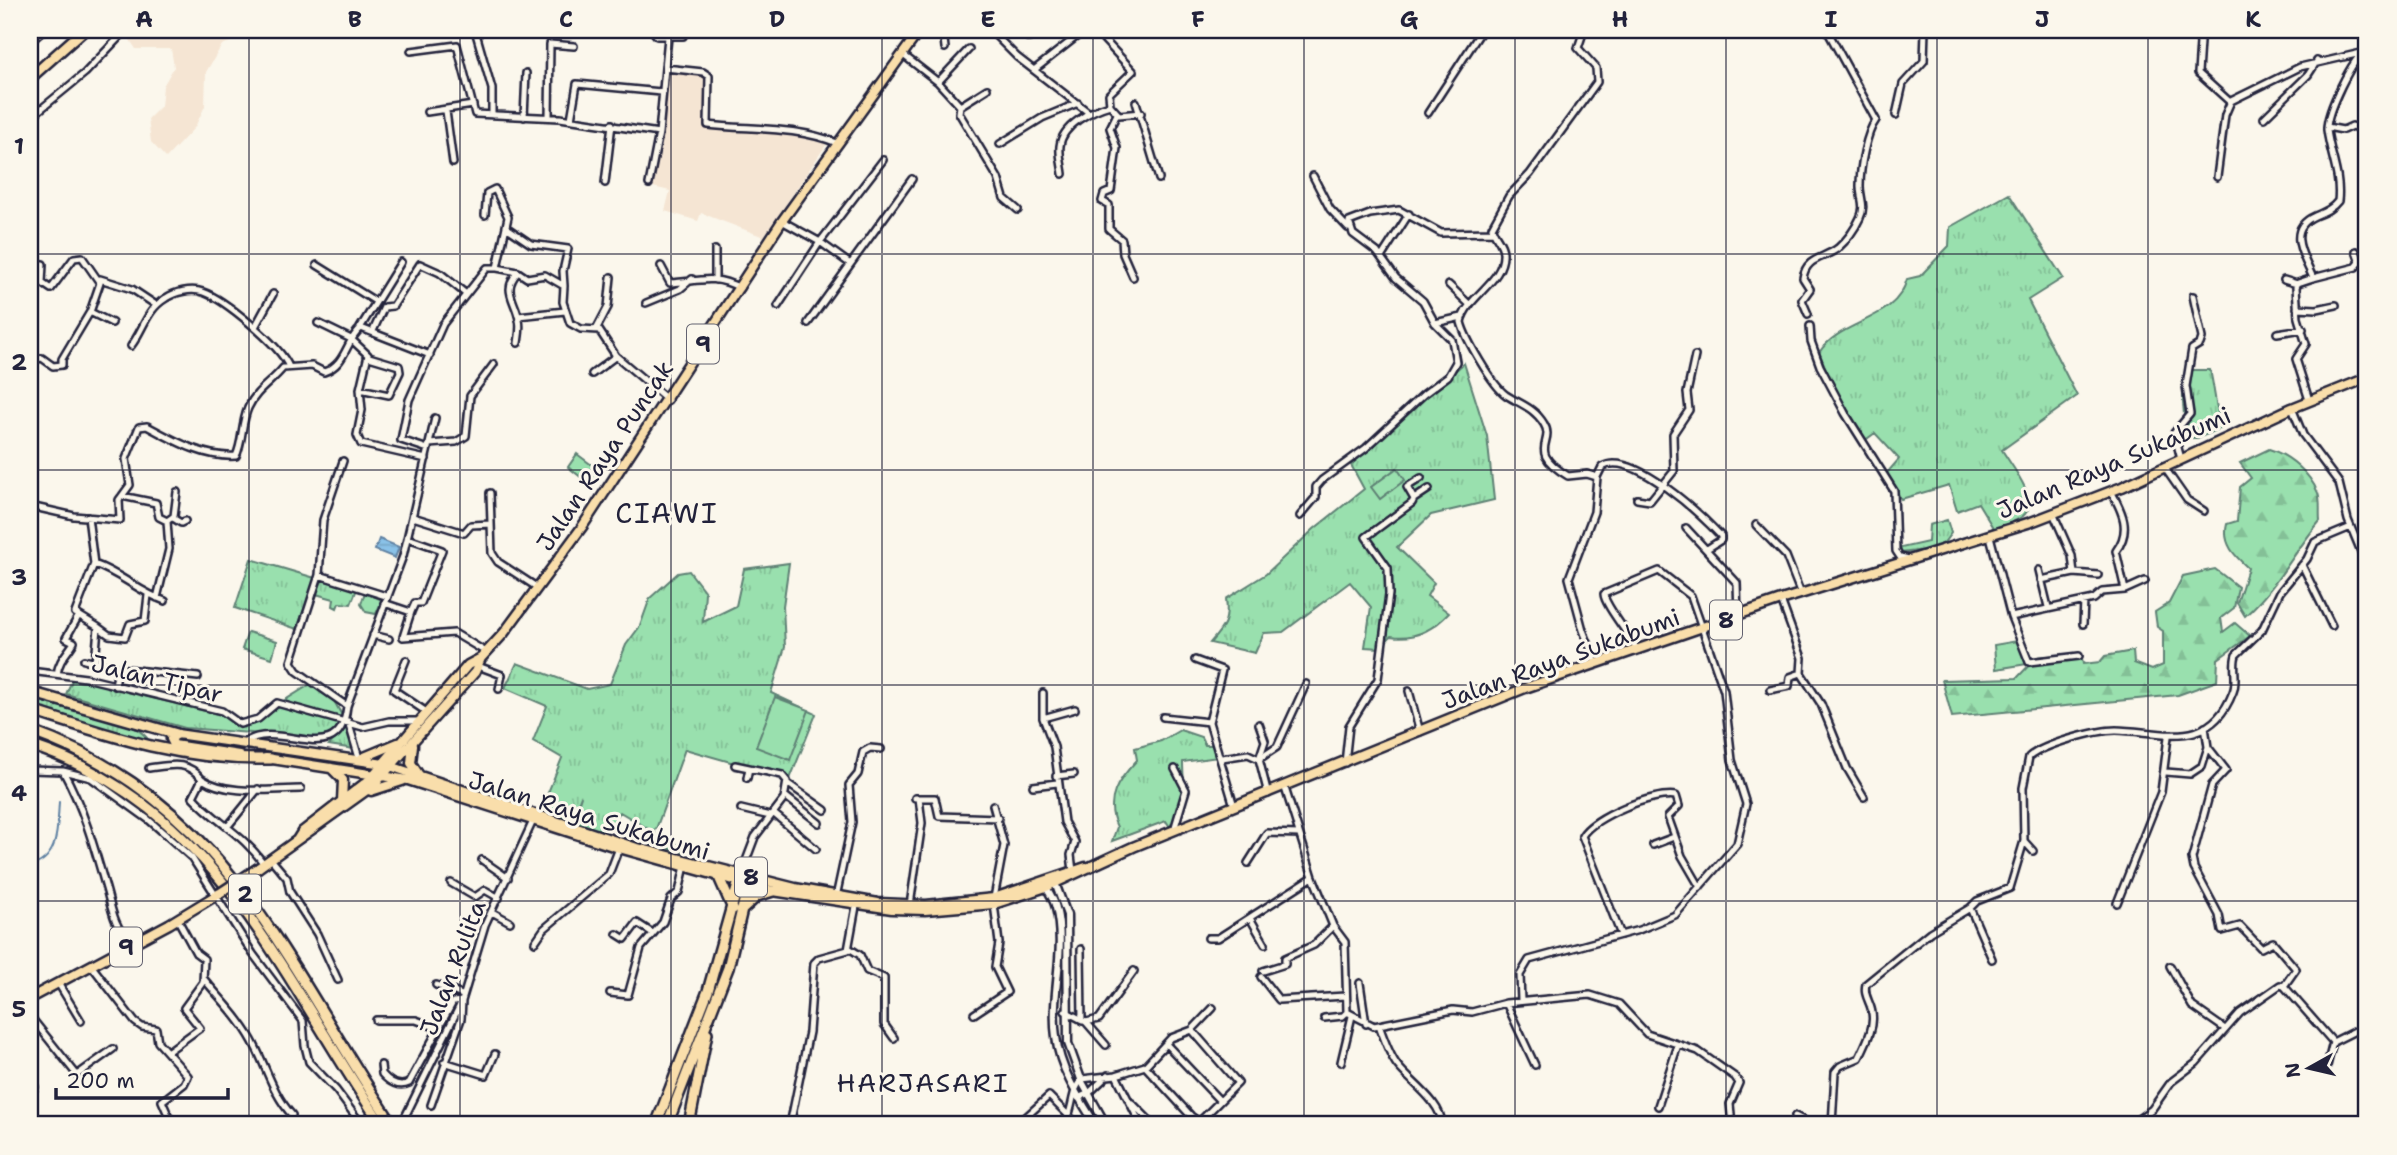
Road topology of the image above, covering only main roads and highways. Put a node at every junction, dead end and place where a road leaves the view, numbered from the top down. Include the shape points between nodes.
1 (84, 30) edge
2 (920, 30) edge
3 (30, 78) edge
4 (2367, 378) edge
5 (482, 658) junction
6 (30, 692) edge
7 (30, 710) edge
8 (156, 729) junction
9 (30, 731) edge
10 (177, 734) junction
11 (403, 740) junction
12 (414, 743) junction
13 (30, 746) edge
14 (153, 749) junction
15 (359, 758) junction
16 (271, 759) junction
17 (389, 765) junction
18 (327, 767) junction
19 (380, 775) junction
20 (422, 778) junction
21 (408, 780) junction
22 (361, 796) junction
23 (340, 804) junction
24 (297, 840) junction
25 (685, 863) junction
26 (1086, 867) junction
27 (718, 876) junction
28 (744, 879) junction
29 (1054, 881) junction
30 (774, 891) junction
31 (836, 898) junction
32 (994, 901) junction
33 (857, 903) junction
34 (737, 911) junction
35 (30, 998) edge
36 (708, 1025) junction
37 (381, 1124) edge
38 (393, 1125) edge
39 (656, 1125) edge
40 (667, 1125) edge
41 (689, 1125) edge

1 - 3 highway
2 - 5 highway, Jalan Raya Puncak / 9 via 782,221 668,400 538,588
4 - 26 highway, Jalan Raya Sukabumi / 8 via 2111,491 1990,536 1636,648
5 - 11 highway, 9 via 468,665
5 - 12 highway, 9
6 - 8 highway
7 - 14 highway
8 - 10 highway
8 - 14 highway via 162,738
9 - 38 highway, 2 via 125,776 160,801 216,856 291,961
10 - 15 highway
10 - 16 highway via 171,739 174,746
11 - 15 highway
11 - 17 highway, 9
12 - 17 highway, 9
12 - 20 highway via 411,763
13 - 37 highway, 2 via 117,786 151,809 208,862 257,928
14 - 16 highway
15 - 17 highway
16 - 18 highway
17 - 19 highway, 9
17 - 20 highway, 8
18 - 19 highway
18 - 23 highway via 343,780
19 - 21 highway, 8
19 - 22 highway, 9
19 - 23 highway, 9
20 - 25 highway, Jalan Raya Sukabumi / 8
21 - 22 highway
21 - 25 highway, Jalan Raya Sukabumi / 8 via 619,848
22 - 24 highway, 9
23 - 24 highway, 9
24 - 35 highway, 9, bridge via 178,919
25 - 27 highway, Jalan Raya Sukabumi / 8
25 - 28 highway, Jalan Raya Sukabumi / 8
26 - 29 highway, Jalan Raya Sukabumi / 8
26 - 29 highway, Jalan Raya Sukabumi / 8
27 - 28 highway, Jalan Raya Sukabumi / 8
27 - 34 highway
28 - 30 highway, Jalan Raya Sukabumi / 8
28 - 31 highway, Jalan Raya Sukabumi / 8
28 - 34 highway
29 - 32 highway, Jalan Raya Sukabumi / 8
30 - 31 highway, Jalan Raya Sukabumi / 8
30 - 34 highway via 757,896
31 - 33 highway, Jalan Raya Sukabumi / 8
32 - 33 highway, Jalan Raya Sukabumi / 8
32 - 33 highway, Jalan Raya Sukabumi / 8 via 925,910
34 - 36 highway via 728,968
34 - 39 highway
36 - 40 highway
36 - 41 highway

